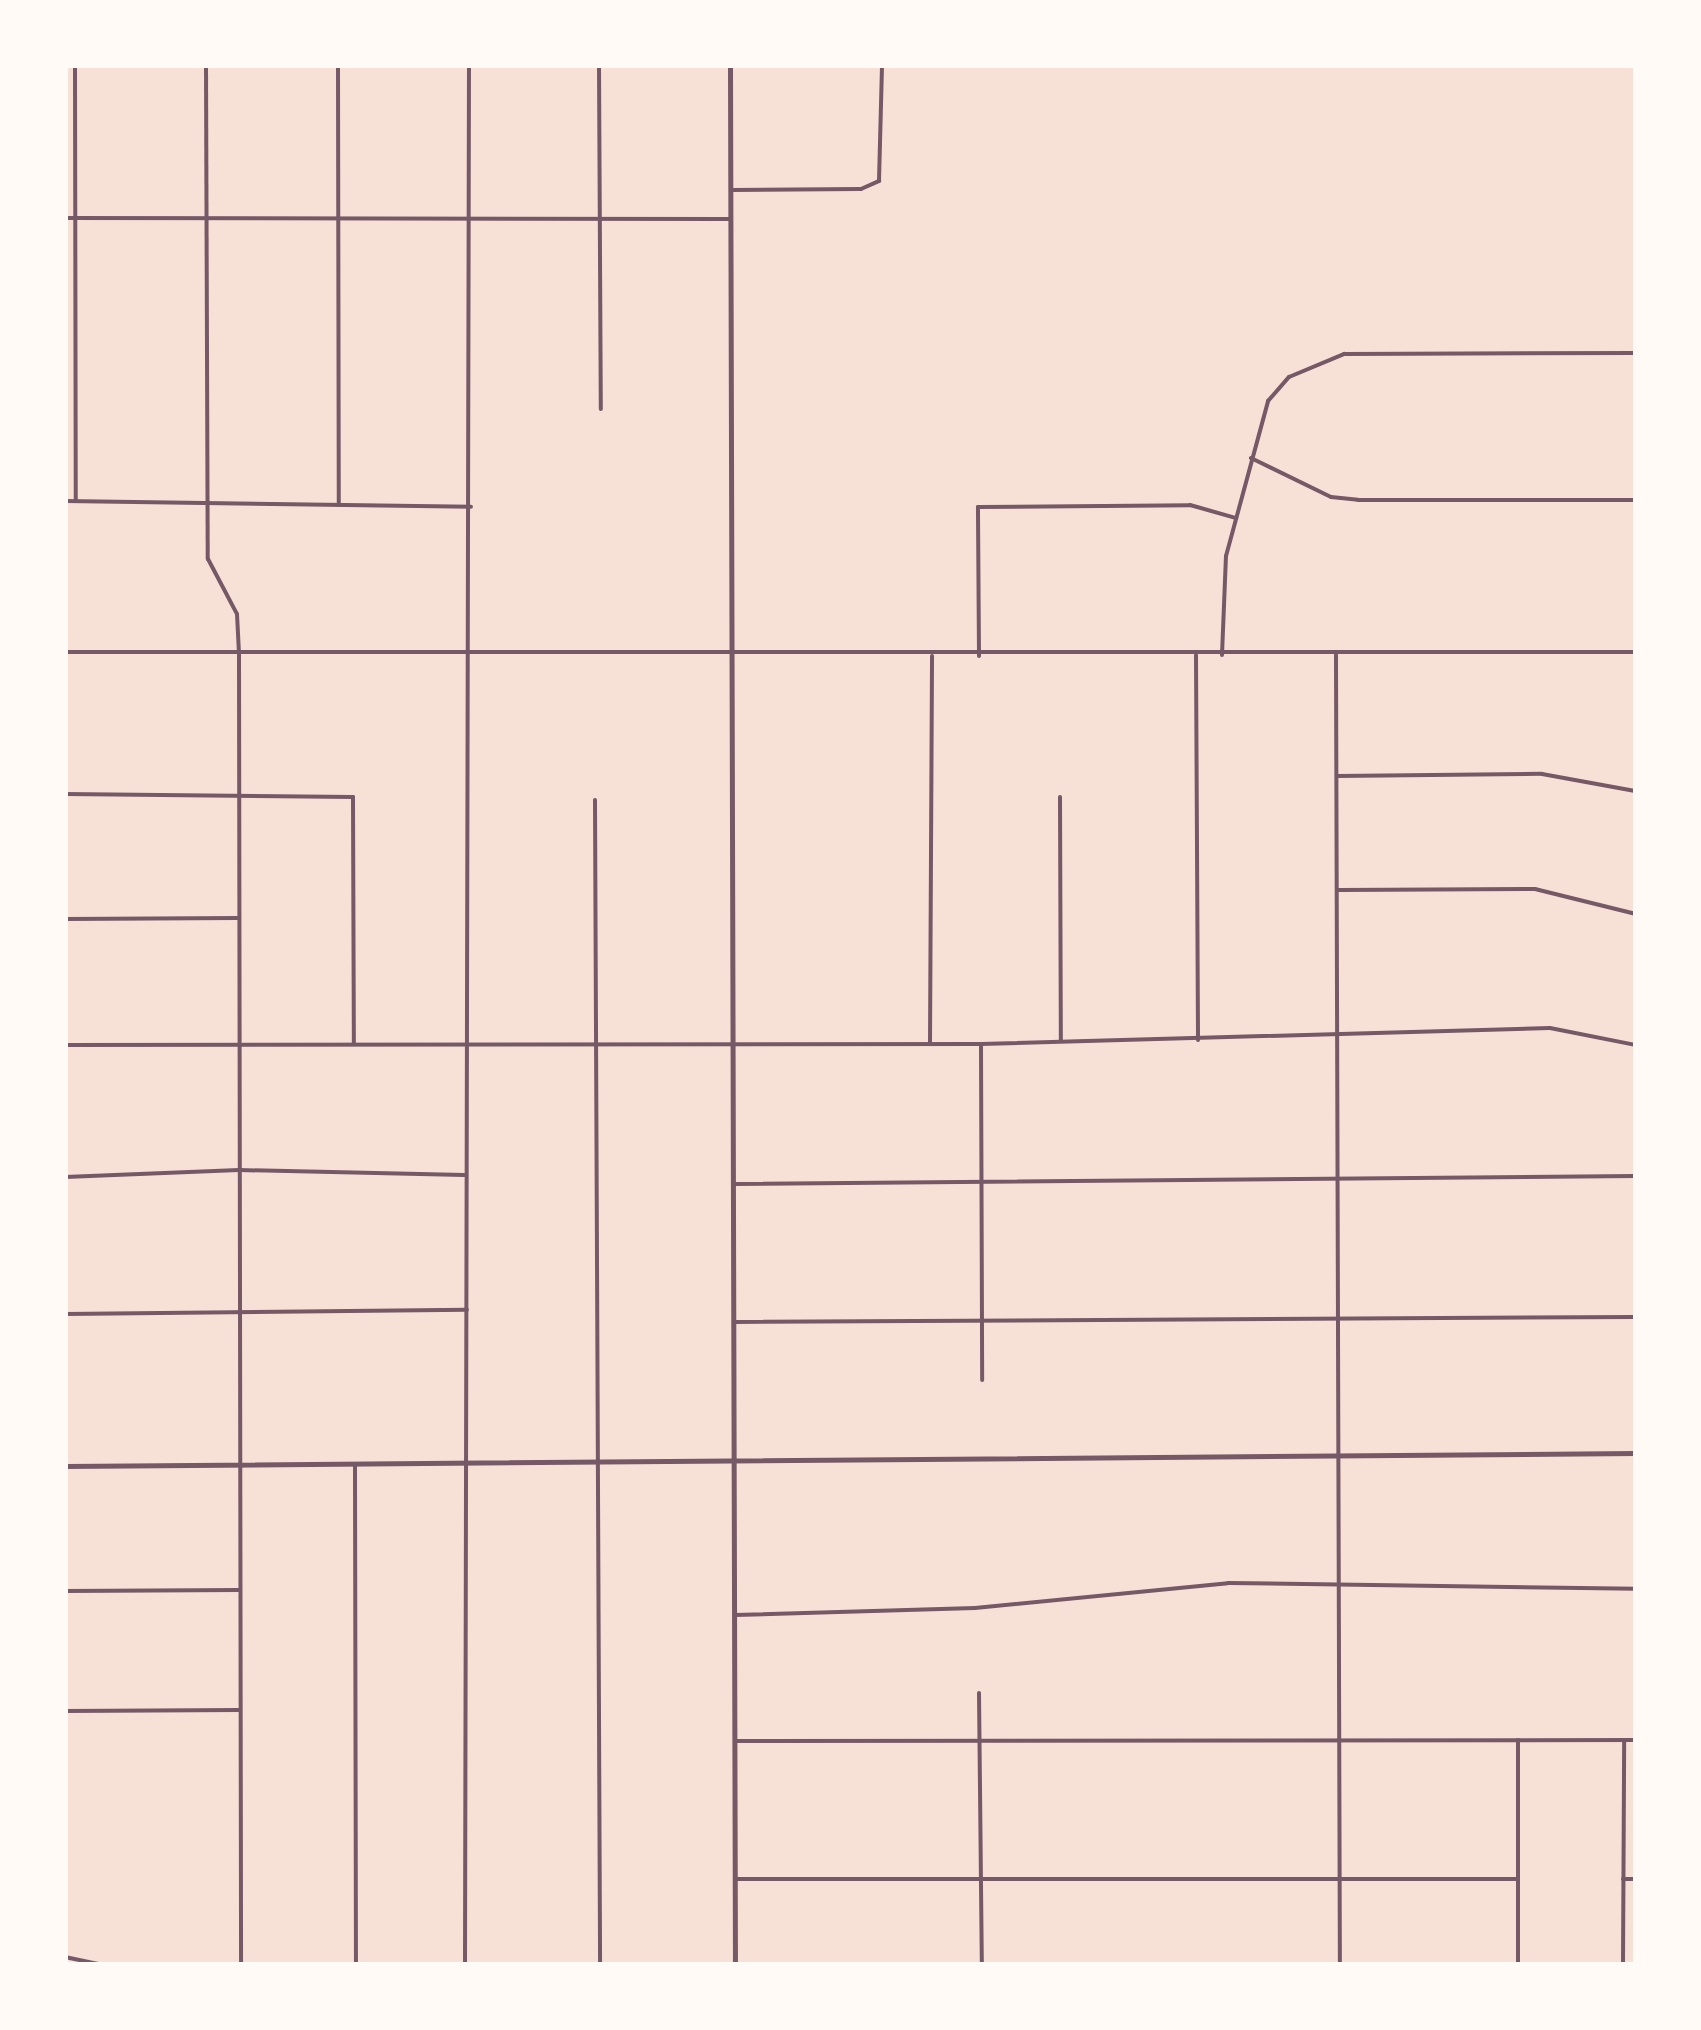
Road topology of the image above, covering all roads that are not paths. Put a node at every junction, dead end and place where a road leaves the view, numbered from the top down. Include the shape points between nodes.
1 (75, 65) edge
2 (206, 65) edge
3 (338, 65) edge
4 (469, 65) edge
5 (599, 65) edge
6 (730, 65) edge
7 (882, 65) edge
8 (731, 190) junction
9 (65, 218) edge
10 (76, 218) junction
11 (599, 219) junction
12 (730, 219) junction
13 (206, 220) junction
14 (469, 220) junction
15 (338, 222) junction
16 (1636, 353) edge
17 (600, 409) dead end
18 (1251, 458) junction
19 (1636, 500) edge
20 (65, 501) edge
21 (76, 502) junction
22 (207, 503) junction
23 (340, 505) junction
24 (470, 507) junction
25 (1236, 518) junction
26 (65, 652) edge
27 (1636, 652) edge
28 (238, 654) junction
29 (1336, 654) junction
30 (1196, 655) junction
31 (1222, 655) junction
32 (467, 656) junction
33 (932, 656) junction
34 (979, 656) junction
35 (732, 657) junction
36 (1336, 776) junction
37 (1636, 791) edge
38 (65, 794) edge
39 (239, 796) junction
40 (1060, 797) dead end
41 (595, 800) dead end
42 (1338, 890) junction
43 (1636, 914) edge
44 (239, 918) junction
45 (65, 919) edge
46 (1338, 1038) junction
47 (1198, 1040) junction
48 (1061, 1041) junction
49 (464, 1043) junction
50 (733, 1043) junction
51 (239, 1044) junction
52 (354, 1044) junction
53 (597, 1044) junction
54 (930, 1044) junction
55 (982, 1044) junction
56 (65, 1045) edge
57 (1636, 1045) edge
58 (240, 1170) junction
59 (464, 1176) junction
60 (1636, 1176) edge
61 (65, 1177) edge
62 (1338, 1177) junction
63 (982, 1181) junction
64 (734, 1184) junction
65 (240, 1310) junction
66 (466, 1310) junction
67 (65, 1314) edge
68 (1636, 1317) edge
69 (1338, 1318) junction
70 (982, 1320) junction
71 (734, 1322) junction
72 (982, 1380) dead end
73 (1636, 1453) edge
74 (1339, 1456) junction
75 (466, 1460) junction
76 (598, 1461) junction
77 (355, 1462) junction
78 (734, 1462) junction
79 (240, 1464) junction
80 (65, 1466) edge
81 (1340, 1583) junction
82 (1636, 1589) edge
83 (240, 1590) junction
84 (65, 1591) edge
85 (734, 1616) junction
86 (979, 1693) dead end
87 (240, 1710) junction
88 (65, 1711) edge
89 (1338, 1737) junction
90 (1518, 1739) junction
91 (979, 1740) junction
92 (1636, 1740) edge
93 (735, 1741) junction
94 (1624, 1741) junction
95 (1636, 1878) edge
96 (735, 1879) junction
97 (1518, 1879) junction
98 (1622, 1879) junction
99 (981, 1880) junction
100 (1340, 1881) junction
101 (65, 1957) edge
102 (104, 1965) edge
103 (241, 1965) edge
104 (356, 1965) edge
105 (464, 1965) edge
106 (600, 1965) edge
107 (735, 1965) edge
108 (982, 1965) edge
109 (1340, 1965) edge
110 (1518, 1965) edge
111 (1623, 1965) edge

1 - 10 street
2 - 13 street
3 - 15 street
4 - 14 street
5 - 11 street
6 - 8 street
7 - 8 street via 879,181 861,189
8 - 12 street
9 - 10 street
10 - 13 street
10 - 21 street
11 - 12 street
11 - 14 street
11 - 17 street
12 - 35 street
13 - 15 street
13 - 22 street
14 - 15 street
14 - 24 street
15 - 23 street
16 - 18 street via 1344,354 1315,361 1268,401
18 - 19 street via 1331,496 1358,500
18 - 25 street
20 - 21 street
21 - 22 street
22 - 23 street
22 - 28 street via 208,559 237,614
23 - 24 street
24 - 32 street
25 - 31 street via 1222,587
25 - 34 street via 1190,505 978,507
26 - 28 street
27 - 29 street
28 - 32 street
28 - 39 street
29 - 31 street
29 - 36 street
30 - 31 street
30 - 34 street
30 - 47 street
32 - 35 street
32 - 49 street
33 - 34 street
33 - 35 street
33 - 54 street
35 - 50 street
36 - 37 street via 1542,774
36 - 42 street
38 - 39 street
39 - 44 street
39 - 52 street via 353,798
40 - 48 street
41 - 53 street
42 - 43 street via 1536,889
42 - 46 street
44 - 45 street
44 - 51 street
46 - 47 street
46 - 57 street via 1550,1028
46 - 62 street
47 - 48 street
48 - 55 street
49 - 52 street
49 - 53 street
49 - 59 street
50 - 53 street
50 - 54 street
50 - 64 street
51 - 52 street
51 - 56 street
51 - 58 street
53 - 76 street
54 - 55 street
55 - 63 street
58 - 59 street
58 - 61 street
58 - 65 street
59 - 66 street
60 - 62 street
62 - 63 street
62 - 69 street
63 - 64 street
63 - 70 street
64 - 71 street
65 - 66 street
65 - 67 street
65 - 79 street
66 - 75 street
68 - 69 street
69 - 70 street
69 - 74 street
70 - 71 street
70 - 72 street
71 - 78 street
73 - 74 street
74 - 78 street
74 - 81 street
75 - 76 street
75 - 77 street
75 - 105 street
76 - 78 street
76 - 106 street
77 - 79 street
77 - 104 street
78 - 85 street
79 - 80 street
79 - 83 street
81 - 82 street
81 - 85 street via 1180,1586 975,1608
81 - 89 street
83 - 84 street
83 - 87 street
85 - 93 street
86 - 91 street
87 - 88 street
87 - 103 street
89 - 90 street
89 - 91 street
89 - 100 street
90 - 94 street
90 - 97 street
91 - 93 street
91 - 99 street
92 - 94 street
93 - 96 street
94 - 98 street
95 - 98 street
96 - 99 street
96 - 107 street
97 - 100 street
97 - 110 street
98 - 111 street
99 - 100 street
99 - 108 street
100 - 109 street
101 - 102 street

